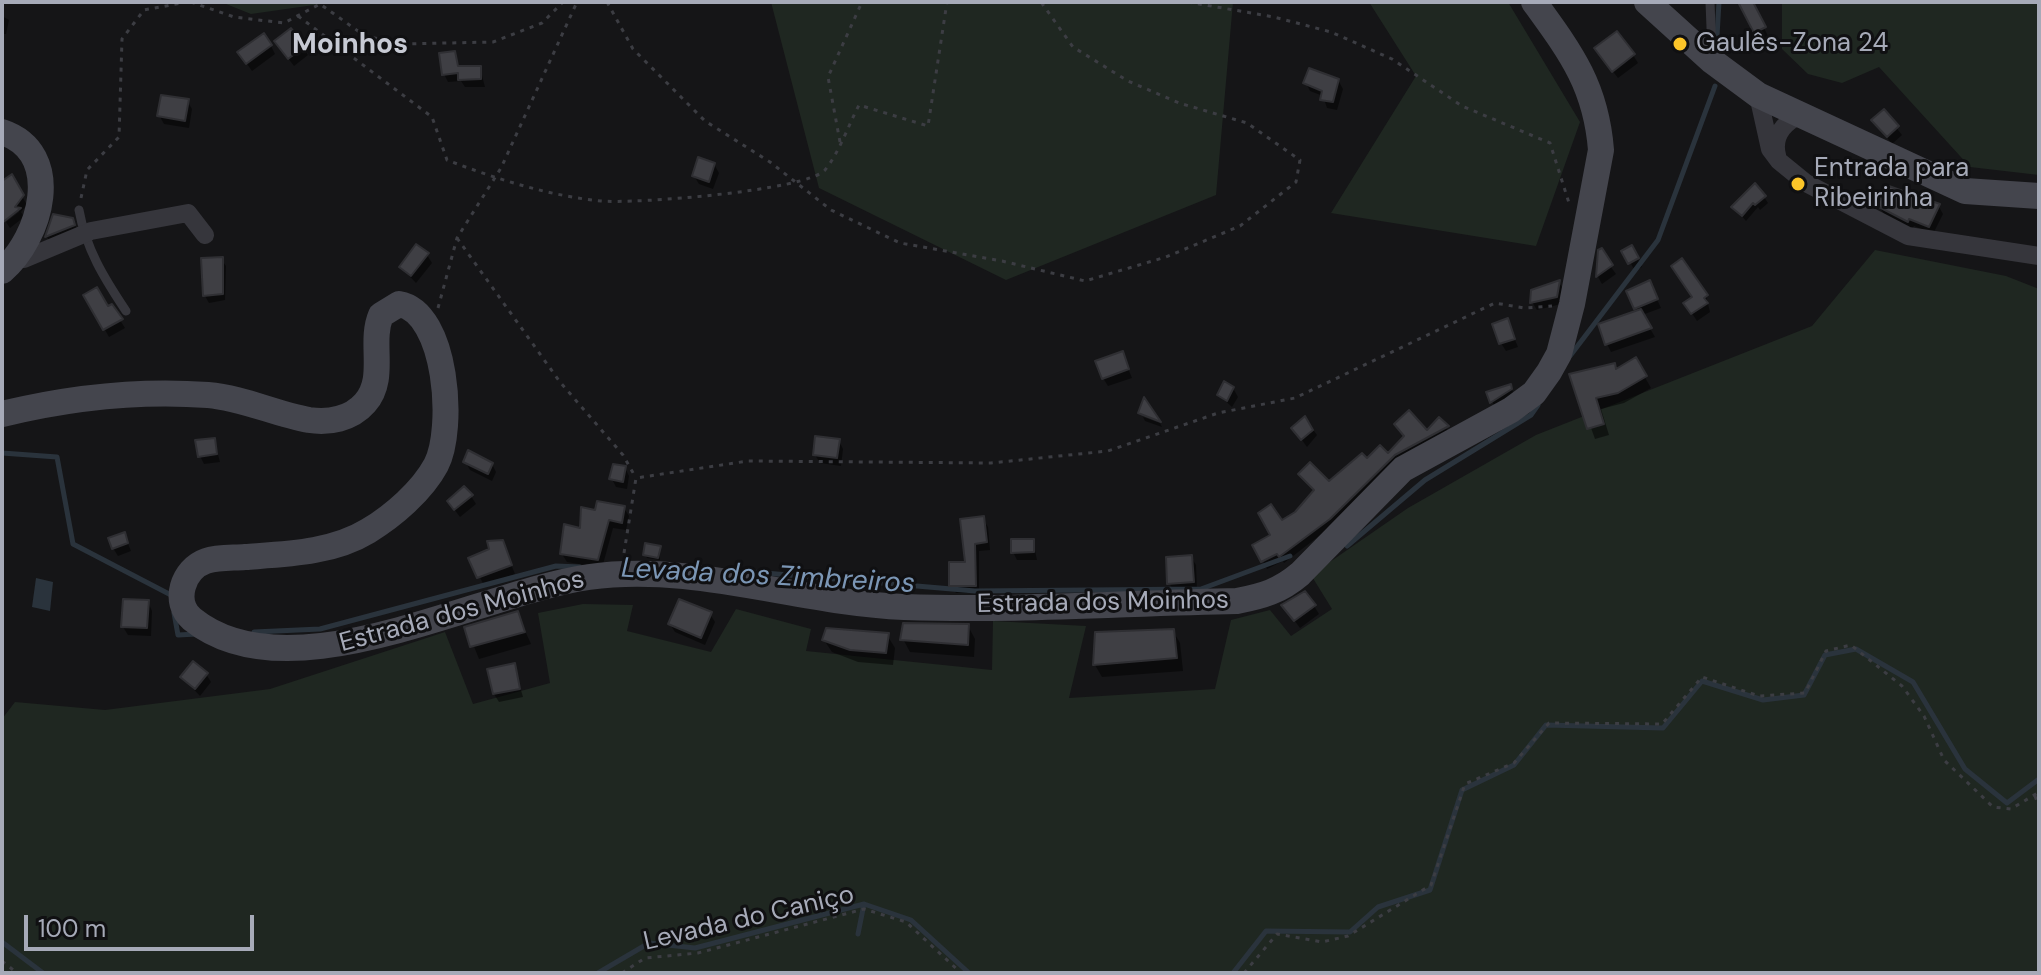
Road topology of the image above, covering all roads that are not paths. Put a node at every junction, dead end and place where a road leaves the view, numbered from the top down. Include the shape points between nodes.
1 (1534, 2) edge
2 (1647, 2) edge
3 (1710, 2) edge
4 (1712, 61) junction
5 (1758, 95) junction
6 (1800, 115) junction
7 (2, 132) edge
8 (1779, 161) junction
9 (2039, 196) edge
10 (79, 210) road end
11 (84, 234) junction
12 (205, 235) dead end
13 (2039, 256) edge
14 (9, 265) edge
15 (126, 311) dead end
16 (2, 414) edge

1 - 16 street, Estrada dos Moinhos via 1584,75 1601,150 1559,354 1534,393 1403,469 1300,574 1263,596 1237,601 900,607 620,573 534,590 331,647 269,649 189,617 182,592 186,577 200,563 349,541 388,516 425,481 442,448 447,408 433,333 416,310 399,304 381,315 374,389 356,411 334,420 305,419 208,395 58,401
2 - 4 street
3 - 4 lane
4 - 5 street
5 - 6 street
5 - 8 street via 1764,131
6 - 8 street via 1783,126 1774,143
6 - 9 street via 1965,191
7 - 14 street via 32,152 39,175 35,224
8 - 13 street via 1806,183 1908,236
10 - 11 lane
11 - 12 street via 188,213
11 - 14 street
11 - 15 lane

